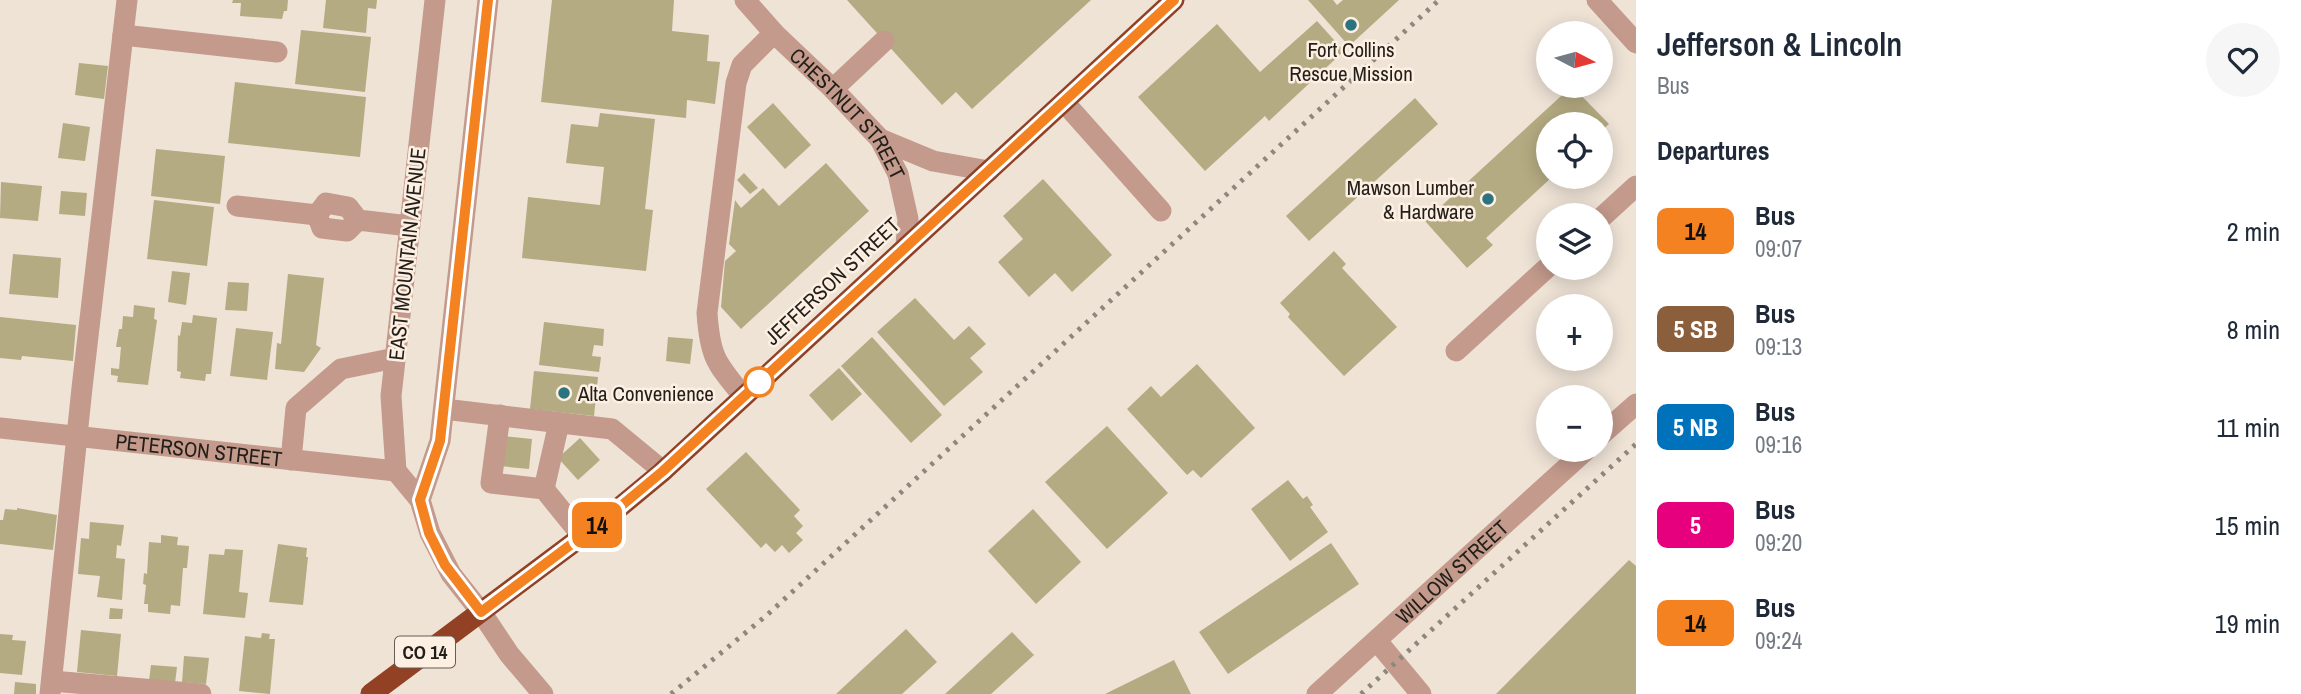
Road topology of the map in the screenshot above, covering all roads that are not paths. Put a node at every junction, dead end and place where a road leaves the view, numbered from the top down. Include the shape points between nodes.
1 (127, 0) edge
2 (435, 0) edge
3 (488, 0) edge
4 (745, 0) edge
5 (1174, 0) edge
6 (1597, 0) edge
7 (774, 33) junction
8 (123, 35) junction
9 (884, 41) dead end
10 (1636, 43) edge
11 (277, 52) dead end
12 (833, 89) junction
13 (1064, 102) junction
14 (880, 139) junction
15 (989, 171) junction
16 (1636, 186) edge
17 (237, 206) dead end
18 (1613, 207) edge
19 (1161, 211) dead end
20 (409, 226) junction
21 (906, 246) junction
22 (1536, 278) edge
23 (1456, 351) dead end
24 (395, 358) junction
25 (743, 396) junction
26 (1636, 404) edge
27 (444, 409) junction
28 (500, 415) junction
29 (559, 423) junction
30 (1613, 424) edge
31 (0, 428) edge
32 (78, 436) junction
33 (291, 460) junction
34 (1573, 462) edge
35 (396, 471) junction
36 (663, 471) junction
37 (544, 489) junction
38 (420, 500) junction
39 (582, 536) junction
40 (481, 612) junction
41 (1377, 641) junction
42 (51, 687) edge
43 (201, 694) edge
44 (371, 694) edge
45 (543, 694) edge
46 (1317, 694) edge
47 (1421, 694) edge

1 - 8 street
2 - 20 street, EAST MOUNTAIN AVENUE
3 - 27 street
4 - 7 street, CHESTNUT STREET
5 - 13 highway, JEFFERSON STREET / CO 14
6 - 10 street
7 - 12 street, CHESTNUT STREET
7 - 25 street via 742,65 736,83 707,313 715,362
8 - 11 street
8 - 32 street
9 - 12 street
12 - 14 street, CHESTNUT STREET
13 - 15 highway, JEFFERSON STREET / CO 14
13 - 19 street
14 - 15 street via 933,161
14 - 21 street, CHESTNUT STREET via 898,174 908,219
15 - 21 highway, JEFFERSON STREET / CO 14
16 - 18 street
17 - 20 street via 317,215 326,203 348,207 358,220
20 - 24 street, EAST MOUNTAIN AVENUE
21 - 25 highway, JEFFERSON STREET / CO 14
22 - 23 street
24 - 33 street via 341,369 296,408
24 - 35 street, EAST MOUNTAIN AVENUE via 391,397
25 - 36 highway, JEFFERSON STREET / CO 14
26 - 30 street
27 - 28 street
27 - 38 street via 440,441
28 - 29 street
28 - 37 street via 491,483
29 - 36 street via 612,429
29 - 37 street
31 - 32 street, PETERSON STREET
32 - 33 street, PETERSON STREET
32 - 42 street
33 - 35 street, PETERSON STREET
34 - 41 street, WILLOW STREET
35 - 38 street
36 - 39 highway, JEFFERSON STREET / CO 14
37 - 39 street
38 - 40 street via 445,565
39 - 40 highway, JEFFERSON STREET / CO 14
40 - 44 highway, CO 14
40 - 45 street
41 - 46 street, WILLOW STREET
41 - 47 street
42 - 43 street

